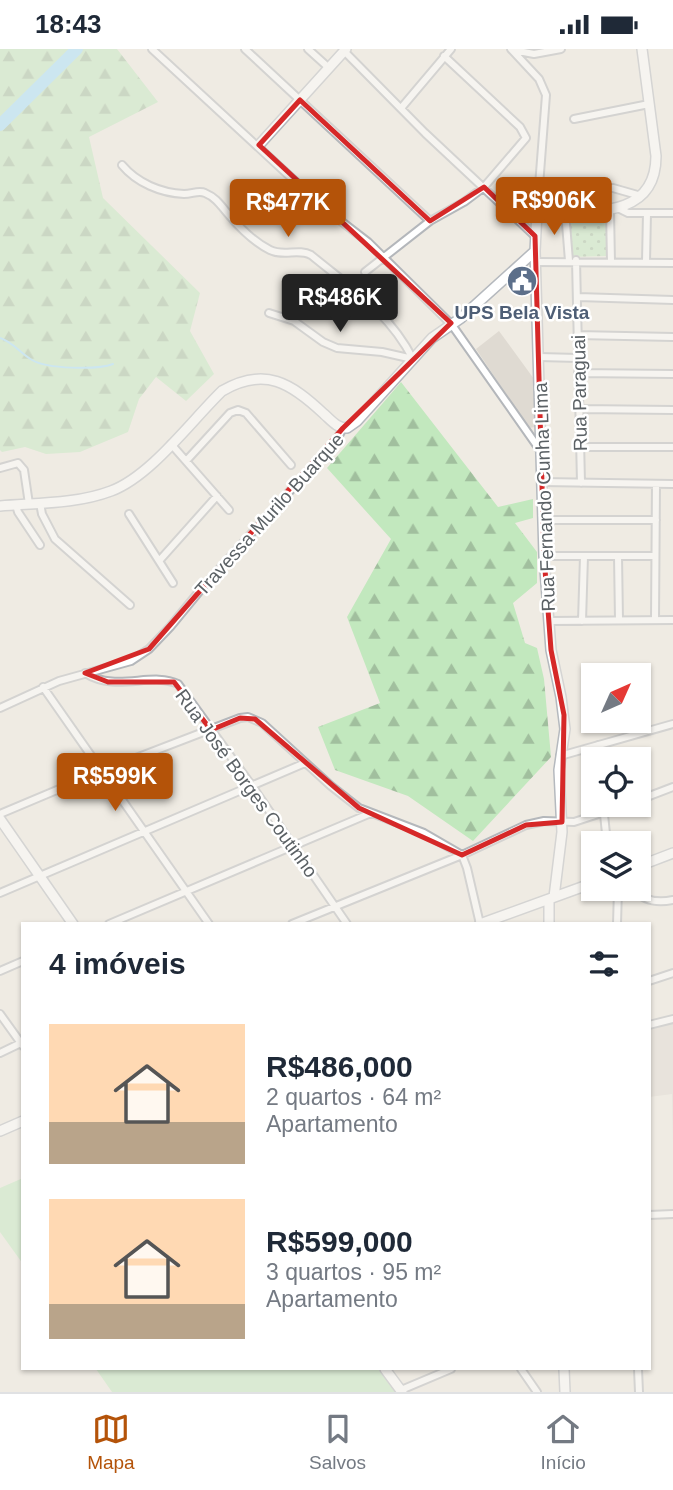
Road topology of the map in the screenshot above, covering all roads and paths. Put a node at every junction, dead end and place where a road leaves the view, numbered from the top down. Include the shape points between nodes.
1 (152, 49) edge
2 (245, 49) edge
3 (308, 49) edge
4 (451, 49) edge
5 (511, 49) edge
6 (561, 49) edge
7 (642, 49) edge
8 (345, 50) edge
9 (444, 56) junction
10 (329, 68) junction
11 (300, 100) junction
12 (649, 104) junction
13 (402, 107) junction
14 (574, 119) dead end
15 (259, 145) junction
16 (122, 165) dead end
17 (484, 187) junction
18 (538, 187) junction
19 (640, 196) junction
20 (615, 210) junction
21 (565, 211) junction
22 (537, 212) junction
23 (648, 213) junction
24 (673, 213) edge
25 (430, 221) junction
26 (535, 236) junction
27 (535, 251) junction
28 (383, 257) junction
29 (573, 261) junction
30 (536, 262) junction
31 (611, 262) junction
32 (646, 262) junction
33 (673, 263) edge
34 (365, 272) dead end
35 (578, 297) junction
36 (673, 300) edge
37 (269, 313) dead end
38 (452, 325) junction
39 (577, 335) junction
40 (673, 337) edge
41 (539, 357) junction
42 (578, 358) junction
43 (412, 359) junction
44 (578, 373) junction
45 (673, 374) edge
46 (579, 409) junction
47 (673, 411) edge
48 (343, 428) junction
49 (171, 444) junction
50 (579, 447) junction
51 (673, 447) edge
52 (540, 450) junction
53 (186, 461) junction
54 (291, 465) dead end
55 (0, 468) edge
56 (542, 482) junction
57 (581, 483) junction
58 (656, 484) junction
59 (673, 484) edge
60 (217, 496) junction
61 (40, 503) junction
62 (29, 504) junction
63 (16, 505) junction
64 (0, 506) edge
65 (229, 510) dead end
66 (129, 515) dead end
67 (543, 520) junction
68 (656, 520) junction
69 (40, 545) dead end
70 (544, 556) junction
71 (584, 556) junction
72 (618, 556) junction
73 (655, 556) junction
74 (159, 561) junction
75 (173, 583) dead end
76 (130, 605) dead end
77 (619, 620) junction
78 (655, 620) junction
79 (673, 620) edge
80 (549, 621) junction
81 (582, 621) junction
82 (85, 673) junction
83 (43, 687) junction
84 (0, 708) edge
85 (673, 724) edge
86 (211, 730) junction
87 (598, 745) joint
88 (560, 756) junction
89 (305, 763) junction
90 (102, 771) junction
91 (252, 786) junction
92 (673, 787) edge
93 (651, 795) edge
94 (371, 813) junction
95 (0, 817) edge
96 (591, 817) edge
97 (562, 822) junction
98 (144, 831) junction
99 (294, 846) junction
100 (673, 853) edge
101 (462, 855) junction
102 (651, 861) edge
103 (40, 876) junction
104 (581, 887) edge
105 (187, 891) junction
106 (0, 893) edge
107 (551, 898) junction
108 (651, 900) edge
109 (673, 900) edge
110 (618, 901) edge
111 (335, 906) junction
112 (72, 922) edge
113 (114, 922) edge
114 (208, 922) edge
115 (297, 922) edge
116 (346, 922) edge
117 (480, 922) edge
118 (485, 922) edge
119 (549, 922) edge
120 (617, 922) edge
121 (21, 962) edge
122 (0, 971) edge
123 (673, 973) edge
124 (651, 980) edge
125 (0, 1014) edge
126 (673, 1019) edge
127 (651, 1024) edge
128 (21, 1043) edge
129 (21, 1044) edge
130 (0, 1053) edge
131 (21, 1122) edge
132 (0, 1131) edge
133 (673, 1214) edge
134 (651, 1215) edge
135 (386, 1370) edge
136 (449, 1370) edge
137 (523, 1370) edge
138 (564, 1370) edge
139 (638, 1370) edge
140 (401, 1391) edge
141 (537, 1392) edge
142 (565, 1392) edge
143 (639, 1392) edge

1 - 15 street
2 - 11 street
3 - 10 street
4 - 9 street
5 - 6 street via 534,54
5 - 18 street, Rua Fernando Cunha Lima via 546,95
7 - 12 street
8 - 10 street
8 - 13 street
9 - 13 street
9 - 17 street via 526,135
10 - 11 street
11 - 15 street
11 - 25 street
12 - 14 street
12 - 19 street via 656,166
13 - 17 street
15 - 28 street
16 - 43 street via 150,186 186,194 203,191 218,200 247,235 270,250 312,255 387,319
17 - 25 street
17 - 26 street
18 - 19 street via 614,188
18 - 22 street, Rua Fernando Cunha Lima
19 - 20 street
20 - 21 street
20 - 23 street
20 - 31 street
21 - 22 street
21 - 29 street, Rua Paraguai
22 - 26 street, Rua Fernando Cunha Lima
23 - 24 street
23 - 32 street
25 - 28 street
26 - 27 street, Rua Fernando Cunha Lima
27 - 30 street, Rua Fernando Cunha Lima
27 - 38 street, Travessa Murilo Buarque
28 - 34 street
28 - 38 street
29 - 30 street
29 - 31 street
29 - 35 street, Rua Paraguai
30 - 41 street, Rua Fernando Cunha Lima
31 - 32 street
32 - 33 street
35 - 36 street
35 - 39 street, Rua Paraguai
37 - 43 street via 294,321 337,348
38 - 43 street, Travessa Murilo Buarque
38 - 52 street
39 - 40 street
39 - 42 street, Rua Paraguai
41 - 42 street
41 - 52 street, Rua Fernando Cunha Lima
42 - 44 street, Rua Paraguai
43 - 48 street, Travessa Murilo Buarque via 357,421
44 - 45 street
44 - 46 street, Rua Paraguai
46 - 47 street
46 - 50 street, Rua Paraguai
48 - 49 street via 281,381 251,379 237,381 222,391
48 - 82 street, Travessa Murilo Buarque via 149,649 131,661
49 - 53 street
49 - 61 street via 146,470 112,491
50 - 51 street
50 - 57 street, Rua Paraguai
52 - 56 street, Rua Fernando Cunha Lima
53 - 54 street via 238,410
53 - 60 street
55 - 62 street via 18,463
56 - 57 street
56 - 67 street, Rua Fernando Cunha Lima
57 - 58 street
58 - 59 street
58 - 68 street
60 - 65 street
60 - 74 street
61 - 62 street
61 - 76 street via 55,539
62 - 63 street
63 - 64 street
63 - 69 street
66 - 74 street
67 - 68 street
67 - 70 street, Rua Fernando Cunha Lima
68 - 73 street
70 - 71 street
70 - 80 street, Rua Fernando Cunha Lima
71 - 72 street
71 - 81 street
72 - 73 street
72 - 77 street
73 - 78 street
74 - 75 street
77 - 78 street
77 - 81 street
78 - 79 street
80 - 81 street
80 - 88 street, Rua Fernando Cunha Lima via 564,715
82 - 83 street, Travessa Murilo Buarque
82 - 86 street, Rua José Borges Coutinho via 108,683 174,682
83 - 84 street, Travessa Murilo Buarque
83 - 90 street
85 - 87 street
86 - 89 street via 240,717 256,719
86 - 90 street
86 - 91 street, Rua José Borges Coutinho
87 - 88 street
88 - 97 street, Rua Fernando Cunha Lima
89 - 91 street
89 - 94 street
90 - 95 street
90 - 98 street
91 - 98 street
91 - 99 street, Rua José Borges Coutinho
92 - 93 street
94 - 99 street
94 - 101 street via 424,833
95 - 103 street
96 - 97 street
97 - 101 street via 526,825
97 - 107 street, Rua Fernando Cunha Lima
98 - 103 street
98 - 105 street
99 - 105 street
99 - 111 street, Rua José Borges Coutinho
100 - 102 street
101 - 111 street
101 - 117 street
103 - 106 street
103 - 112 street
104 - 107 street
105 - 113 street
105 - 114 street
107 - 118 street
107 - 119 street, Rua Fernando Cunha Lima
108 - 109 street
110 - 120 street
111 - 115 street
111 - 116 street, Rua José Borges Coutinho
121 - 122 street
123 - 124 street
125 - 128 street
126 - 127 street
129 - 130 street
131 - 132 street
133 - 134 street
135 - 140 street
136 - 140 street
137 - 141 street
138 - 142 street
139 - 143 street

